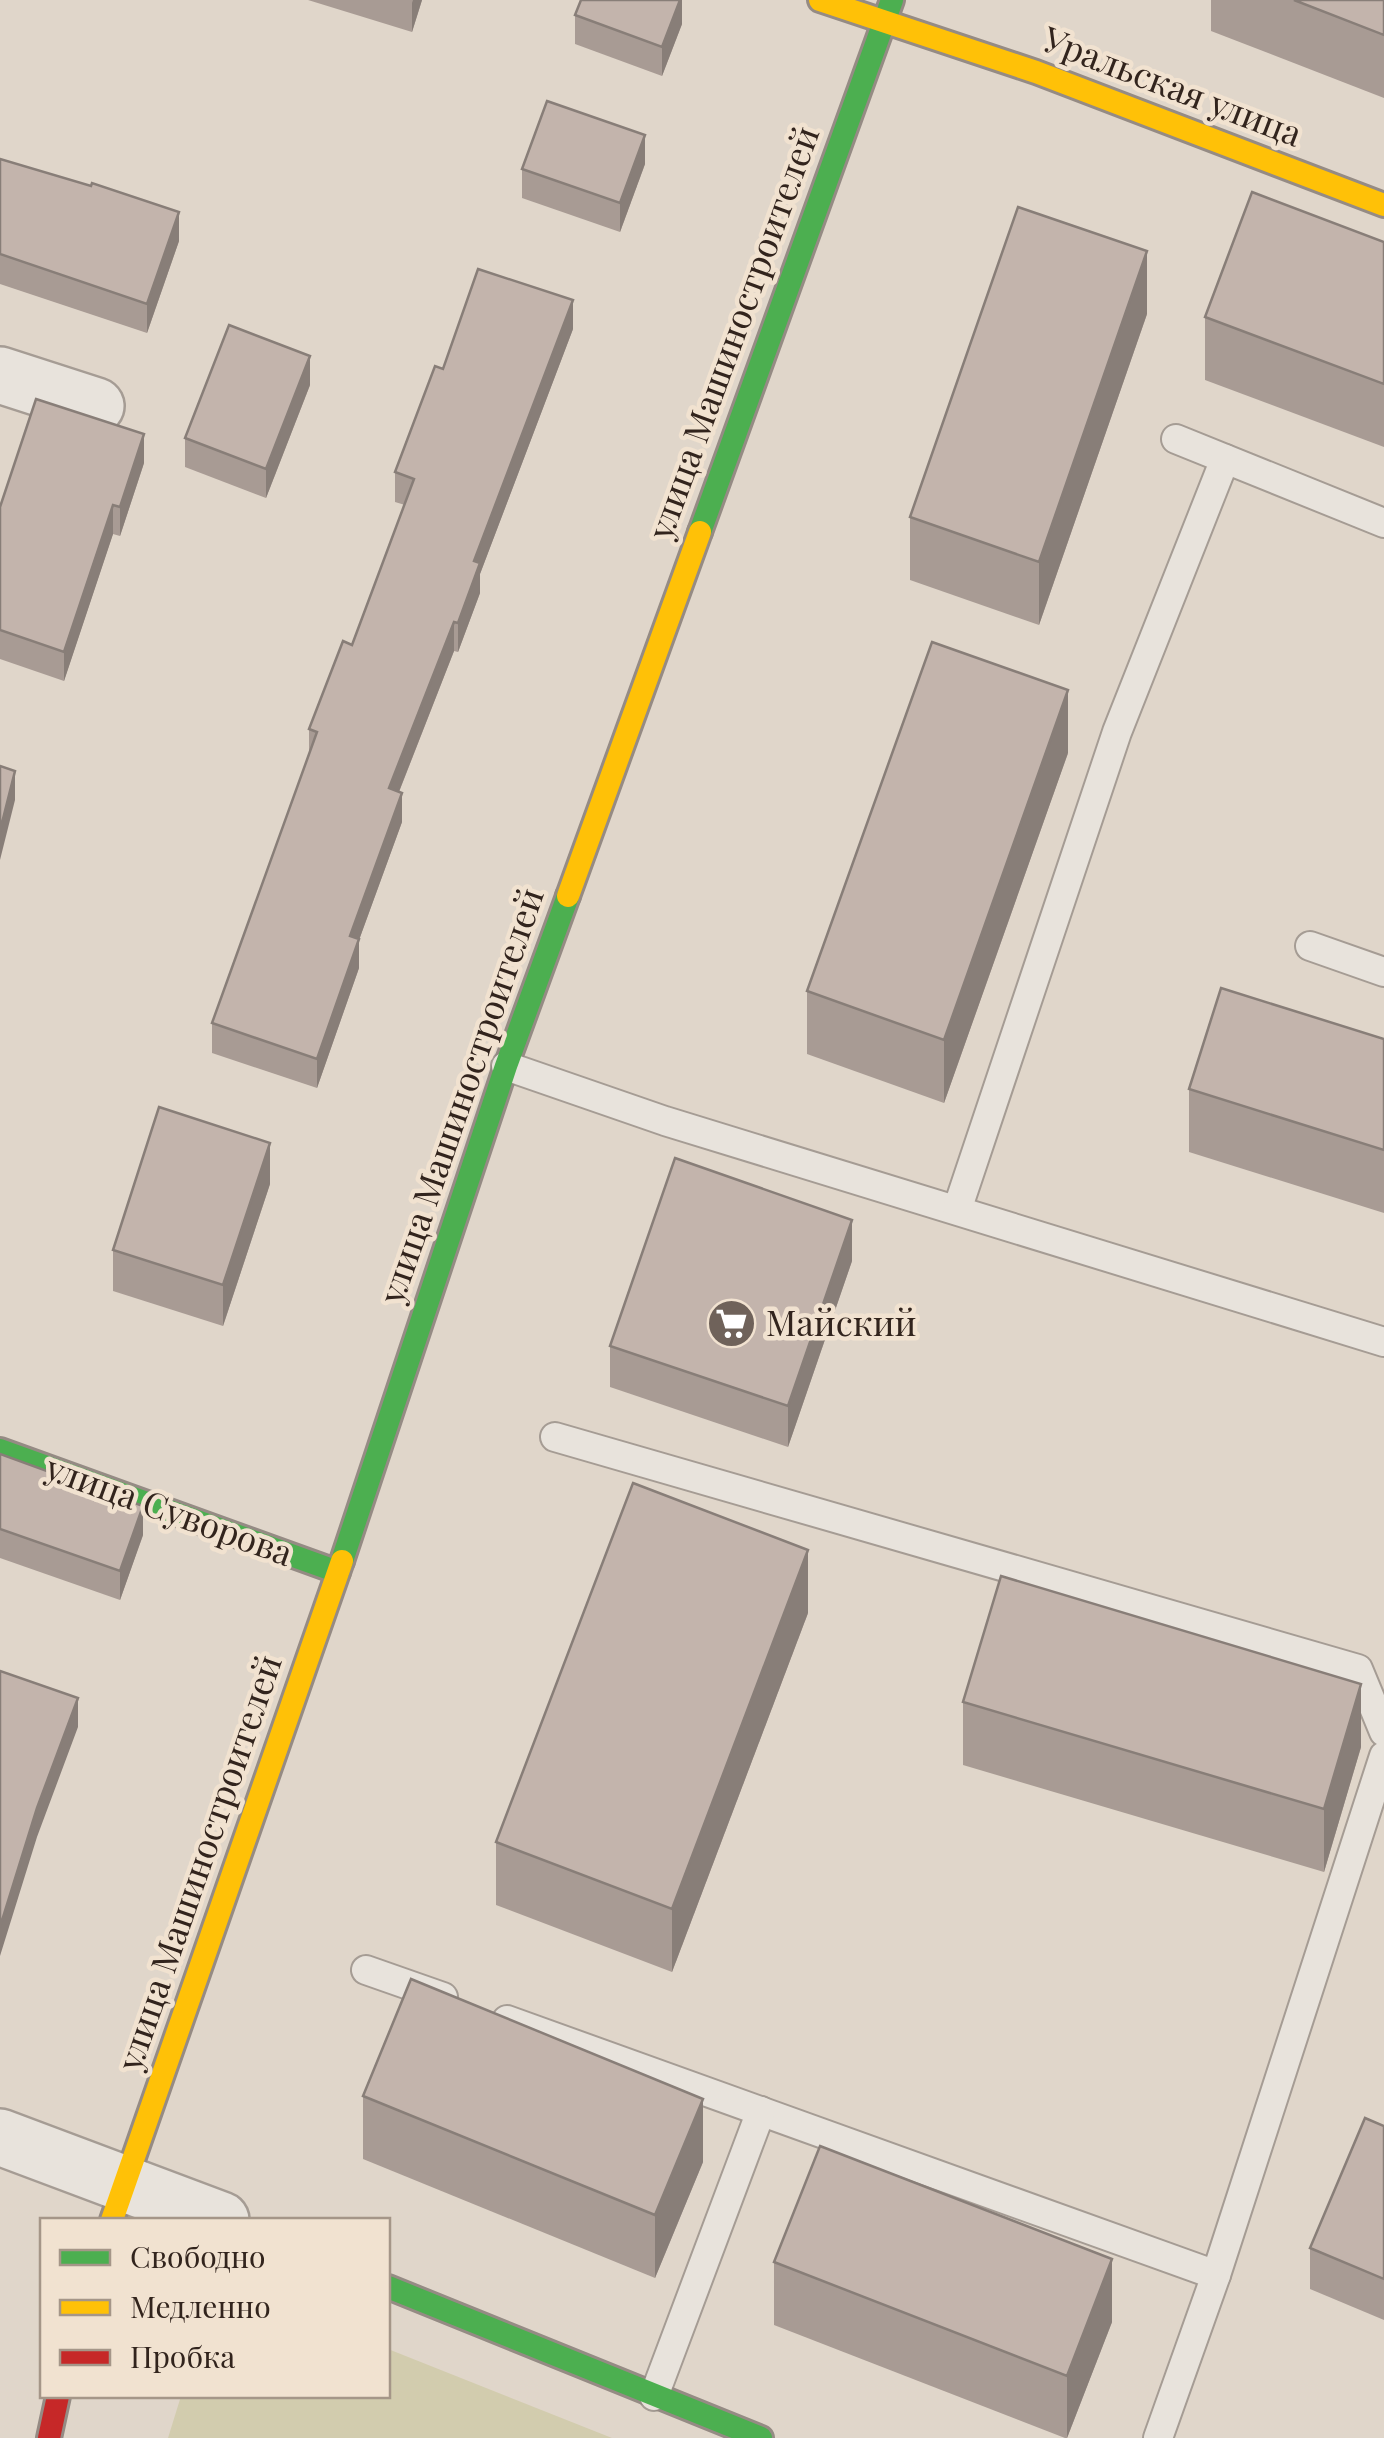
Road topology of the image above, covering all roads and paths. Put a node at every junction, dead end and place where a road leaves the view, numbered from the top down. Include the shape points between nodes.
1 (820, 0) edge
2 (892, 0) edge
3 (884, 23) junction
4 (1384, 205) edge
5 (0, 375) edge
6 (96, 406) dead end
7 (1176, 439) dead end
8 (1224, 459) junction
9 (1384, 523) edge
10 (1310, 946) dead end
11 (1384, 972) edge
12 (506, 1066) junction
13 (957, 1210) junction
14 (1384, 1342) edge
15 (555, 1437) dead end
16 (0, 1450) edge
17 (338, 1572) junction
18 (1384, 1732) edge
19 (1384, 1756) edge
20 (366, 1970) dead end
21 (761, 2112) junction
22 (0, 2137) edge
23 (118, 2203) edge
24 (208, 2218) edge
25 (1216, 2274) junction
26 (390, 2288) edge
27 (654, 2396) junction
28 (58, 2398) edge
29 (49, 2438) edge
30 (761, 2438) edge
31 (1158, 2438) edge

1 - 3 street, Уральская улица
2 - 3 street, улица Машиностроителей
3 - 4 street, Уральская улица via 1036,72
3 - 12 street, улица Машиностроителей
5 - 6 street
7 - 8 lane
8 - 9 lane
8 - 13 lane via 1117,732
10 - 11 lane
12 - 13 lane
12 - 17 street, улица Машиностроителей
13 - 14 lane
15 - 18 lane via 1358,1669
16 - 17 street, улица Суворова
17 - 23 street, улица Машиностроителей
19 - 25 lane
20 - 21 lane
21 - 25 lane
21 - 27 lane
22 - 23 street
23 - 24 street
25 - 31 lane
26 - 27 street
27 - 30 street
28 - 29 street

